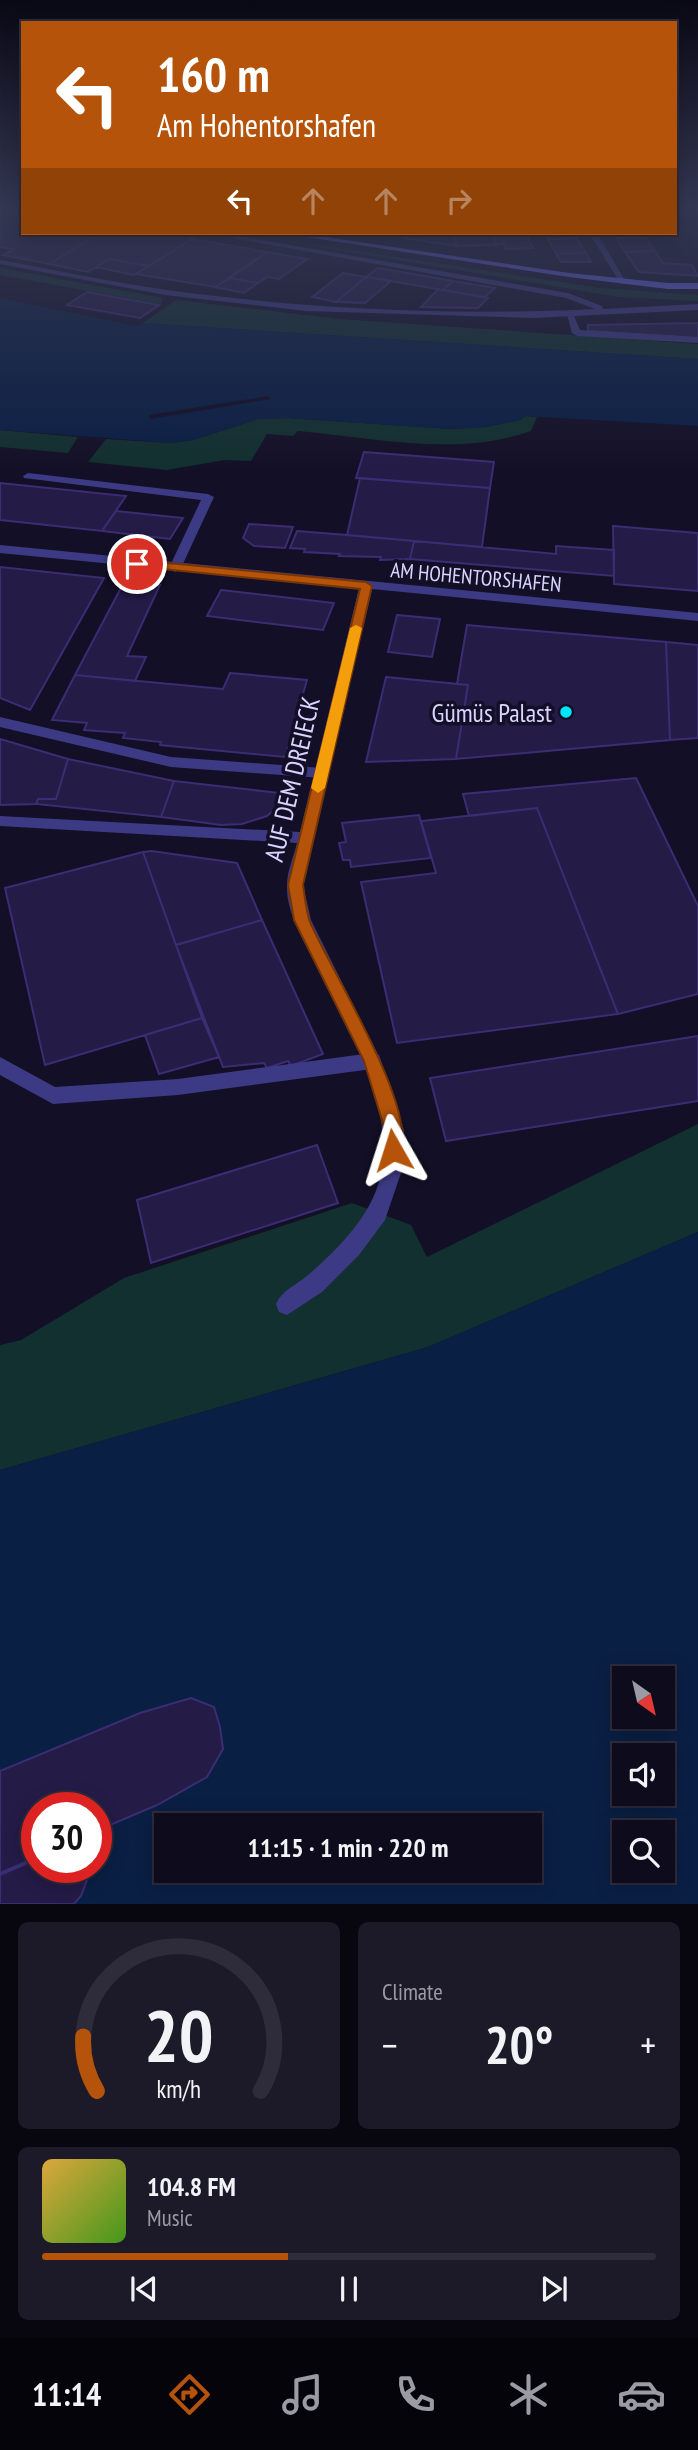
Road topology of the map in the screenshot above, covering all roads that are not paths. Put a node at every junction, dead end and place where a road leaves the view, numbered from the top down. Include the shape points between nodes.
1 (192, 295) edge
2 (561, 295) edge
3 (698, 307) edge
4 (606, 310) junction
5 (569, 313) junction
6 (698, 340) edge
7 (28, 476) dead end
8 (0, 549) edge
9 (175, 568) junction
10 (366, 586) junction
11 (698, 617) edge
12 (0, 722) edge
13 (321, 773) junction
14 (0, 821) edge
15 (305, 838) junction
16 (372, 1060) junction
17 (0, 1065) edge
18 (286, 1304) dead end

1 - 5 street via 247,303 396,311
2 - 4 street
3 - 4 street
4 - 5 street
5 - 6 street via 577,332
7 - 9 street via 208,497
8 - 9 street, AM HOHENTORSHAFEN
9 - 10 street, AM HOHENTORSHAFEN
10 - 11 street, AM HOHENTORSHAFEN
10 - 13 street, AUF DEM DREIECK
12 - 13 street via 172,762
13 - 15 street, AUF DEM DREIECK
14 - 15 street
15 - 16 street, AUF DEM DREIECK via 296,885 302,920
16 - 17 street via 178,1087 53,1096
16 - 18 street, AUF DEM DREIECK via 394,1130 392,1170 378,1213 342,1257

